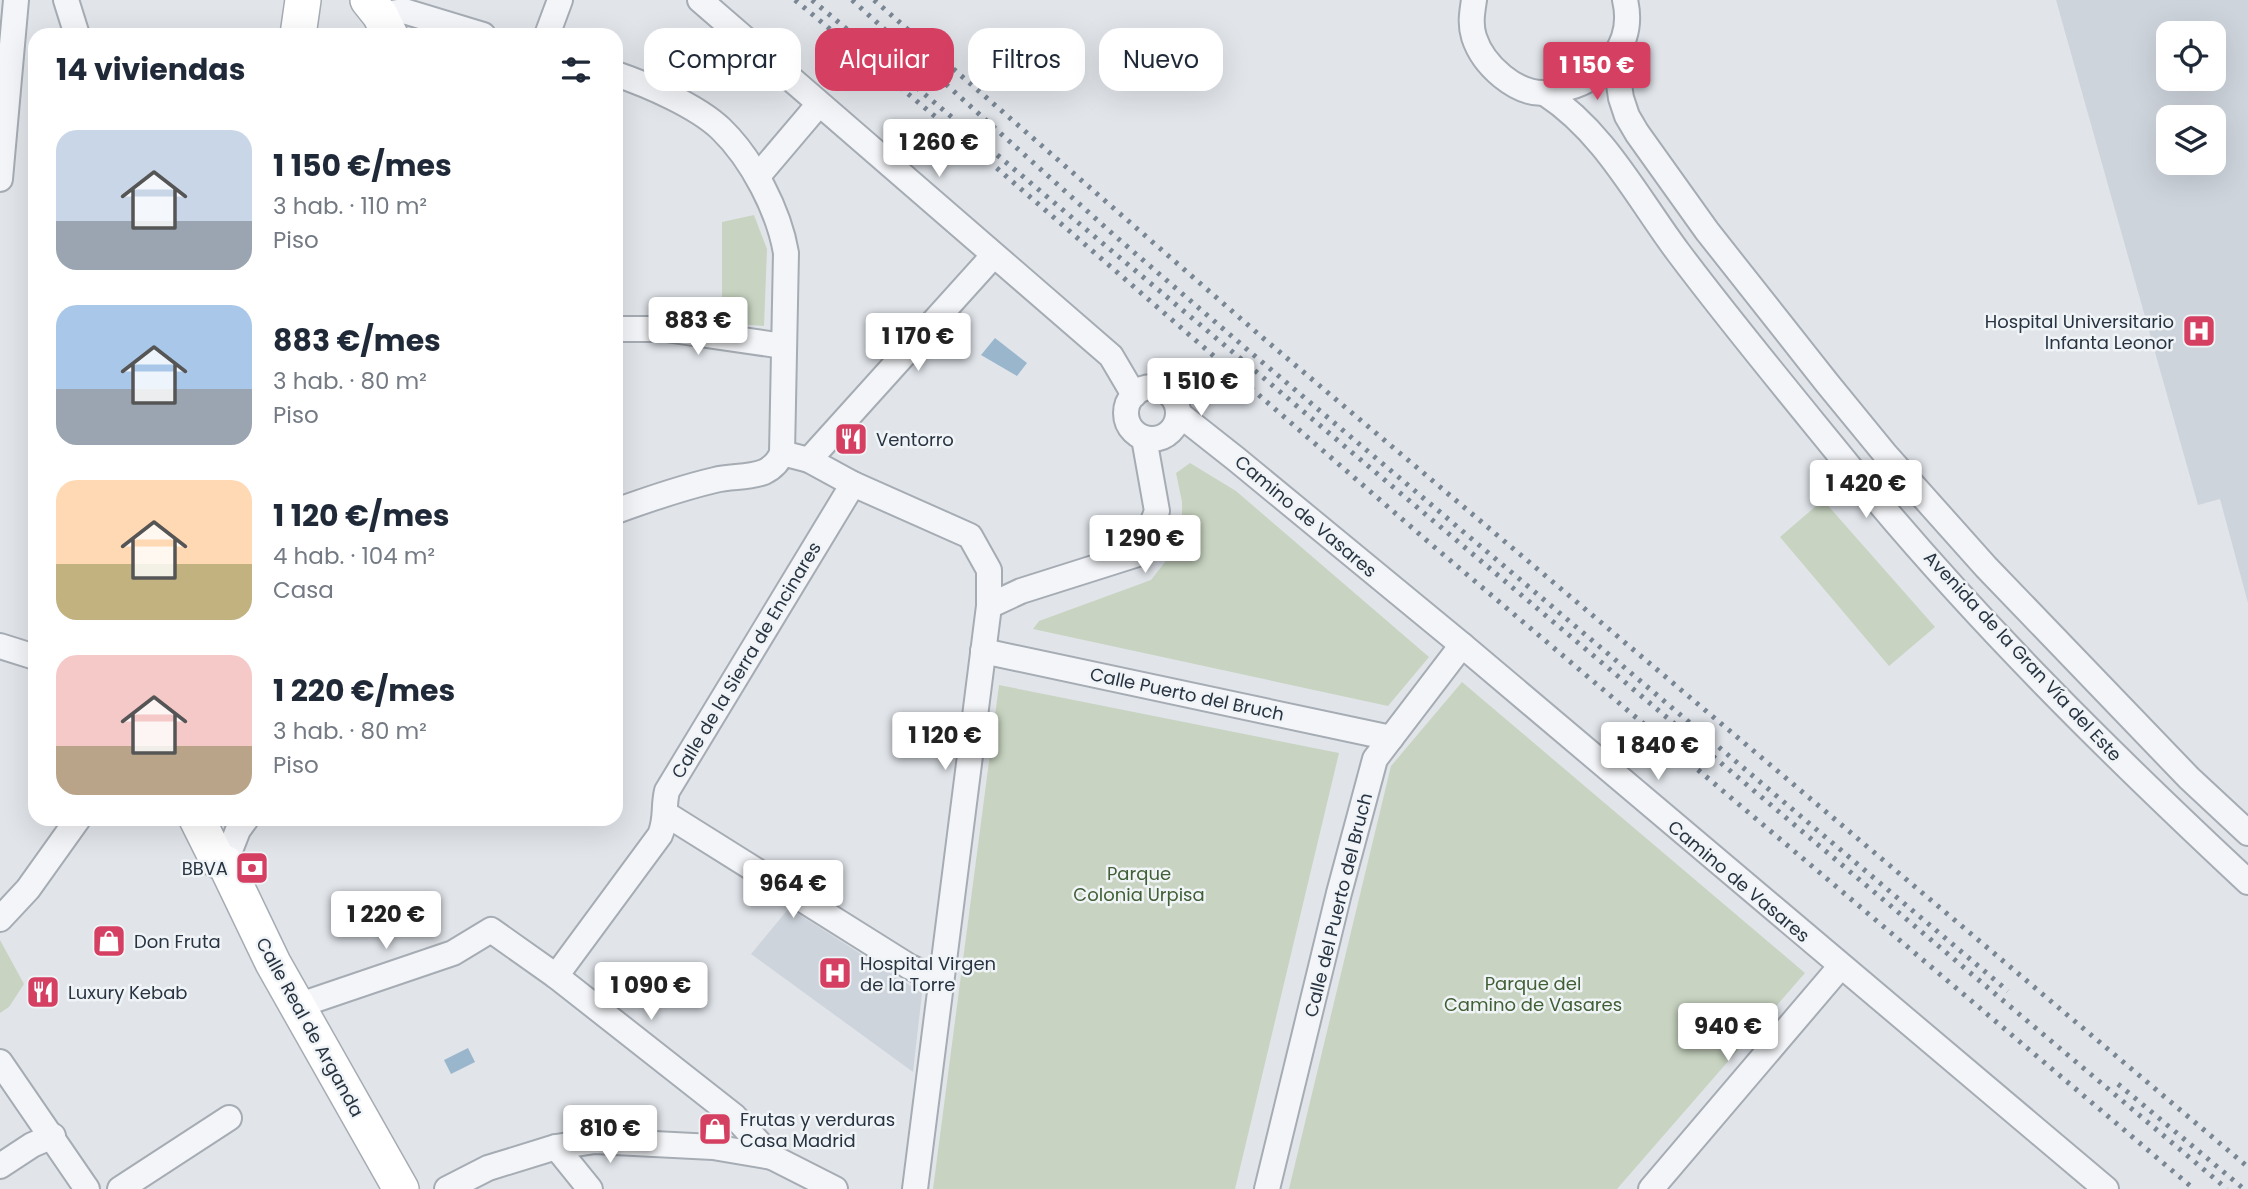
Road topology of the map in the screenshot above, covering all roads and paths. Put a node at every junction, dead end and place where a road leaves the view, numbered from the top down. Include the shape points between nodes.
1 (16, 0) edge
2 (66, 0) edge
3 (303, 0) edge
4 (560, 0) edge
5 (699, 0) edge
6 (1474, 0) edge
7 (1625, 0) edge
8 (379, 17) edge
9 (75, 28) edge
10 (299, 28) edge
11 (460, 28) edge
12 (550, 28) edge
13 (1615, 57) junction
14 (623, 76) edge
15 (1546, 93) junction
16 (819, 104) junction
17 (758, 176) junction
18 (0, 179) edge
19 (993, 256) junction
20 (623, 328) edge
21 (783, 346) junction
22 (1134, 395) junction
23 (1179, 414) junction
24 (1144, 438) junction
25 (779, 458) junction
26 (809, 460) junction
27 (853, 484) junction
28 (623, 508) edge
29 (989, 606) junction
30 (1462, 645) junction
31 (0, 646) edge
32 (983, 650) junction
33 (28, 655) edge
34 (1391, 738) junction
35 (666, 814) junction
36 (73, 826) edge
37 (200, 826) edge
38 (241, 826) edge
39 (2248, 833) edge
40 (225, 863) junction
41 (2248, 882) edge
42 (0, 919) edge
43 (1840, 967) junction
44 (556, 976) junction
45 (940, 981) junction
46 (297, 1006) junction
47 (0, 1062) edge
48 (229, 1118) dead end
49 (53, 1136) junction
50 (556, 1147) junction
51 (772, 1157) junction
52 (0, 1166) edge
53 (88, 1189) edge
54 (120, 1189) edge
55 (401, 1189) edge
56 (447, 1189) edge
57 (590, 1189) edge
58 (835, 1189) edge
59 (915, 1189) edge
60 (1267, 1189) edge
61 (1651, 1189) edge
62 (2106, 1189) edge

1 - 18 street
2 - 9 street
3 - 10 street
4 - 12 street
5 - 16 street
6 - 15 street via 1475,38 1488,63 1507,80
7 - 13 street via 1629,13
8 - 11 street via 404,11
13 - 15 street via 1584,83
13 - 39 street, Avenida de la Gran Vía del Este via 1621,98 1637,134 1707,230 1886,455 1986,567
14 - 17 street via 653,87 721,129
15 - 41 street, Avenida de la Gran Vía del Este via 1590,129 1678,252 1859,478 1959,592 2136,775
16 - 17 street
16 - 19 street
17 - 21 street via 786,253
19 - 22 street via 1111,356
19 - 26 street
20 - 21 street
21 - 25 street
22 - 23 street via 1158,387 1173,397
22 - 24 street via 1127,419
23 - 24 street via 1168,434
23 - 30 street, Camino de Vasares
24 - 29 street via 1157,511 1141,553 1021,591
25 - 26 street
25 - 28 street via 766,471 670,491
26 - 27 street
27 - 29 street via 970,536 989,570
27 - 35 street, Calle de la Sierra de Encinares via 667,791
29 - 32 street
30 - 34 street, Calle del Puerto del Bruch
30 - 43 street, Camino de Vasares
31 - 33 street
32 - 34 street, Calle Puerto del Bruch
32 - 45 street
34 - 60 street, Calle del Puerto del Bruch via 1375,759
35 - 44 street, Calle de la Sierra de Encinares via 660,835
35 - 45 street
36 - 42 street
37 - 40 street, Calle Real de Arganda via 218,861
38 - 40 street
40 - 46 street, Calle Real de Arganda
43 - 61 street
43 - 62 street, Camino de Vasares
44 - 46 street via 491,930 453,953
44 - 51 street via 734,1116
45 - 59 street
46 - 55 street, Calle Real de Arganda
47 - 49 street
48 - 54 street
49 - 52 street
49 - 53 street
50 - 51 street via 595,1141 713,1147
50 - 56 street via 488,1168
50 - 57 street
51 - 58 street

